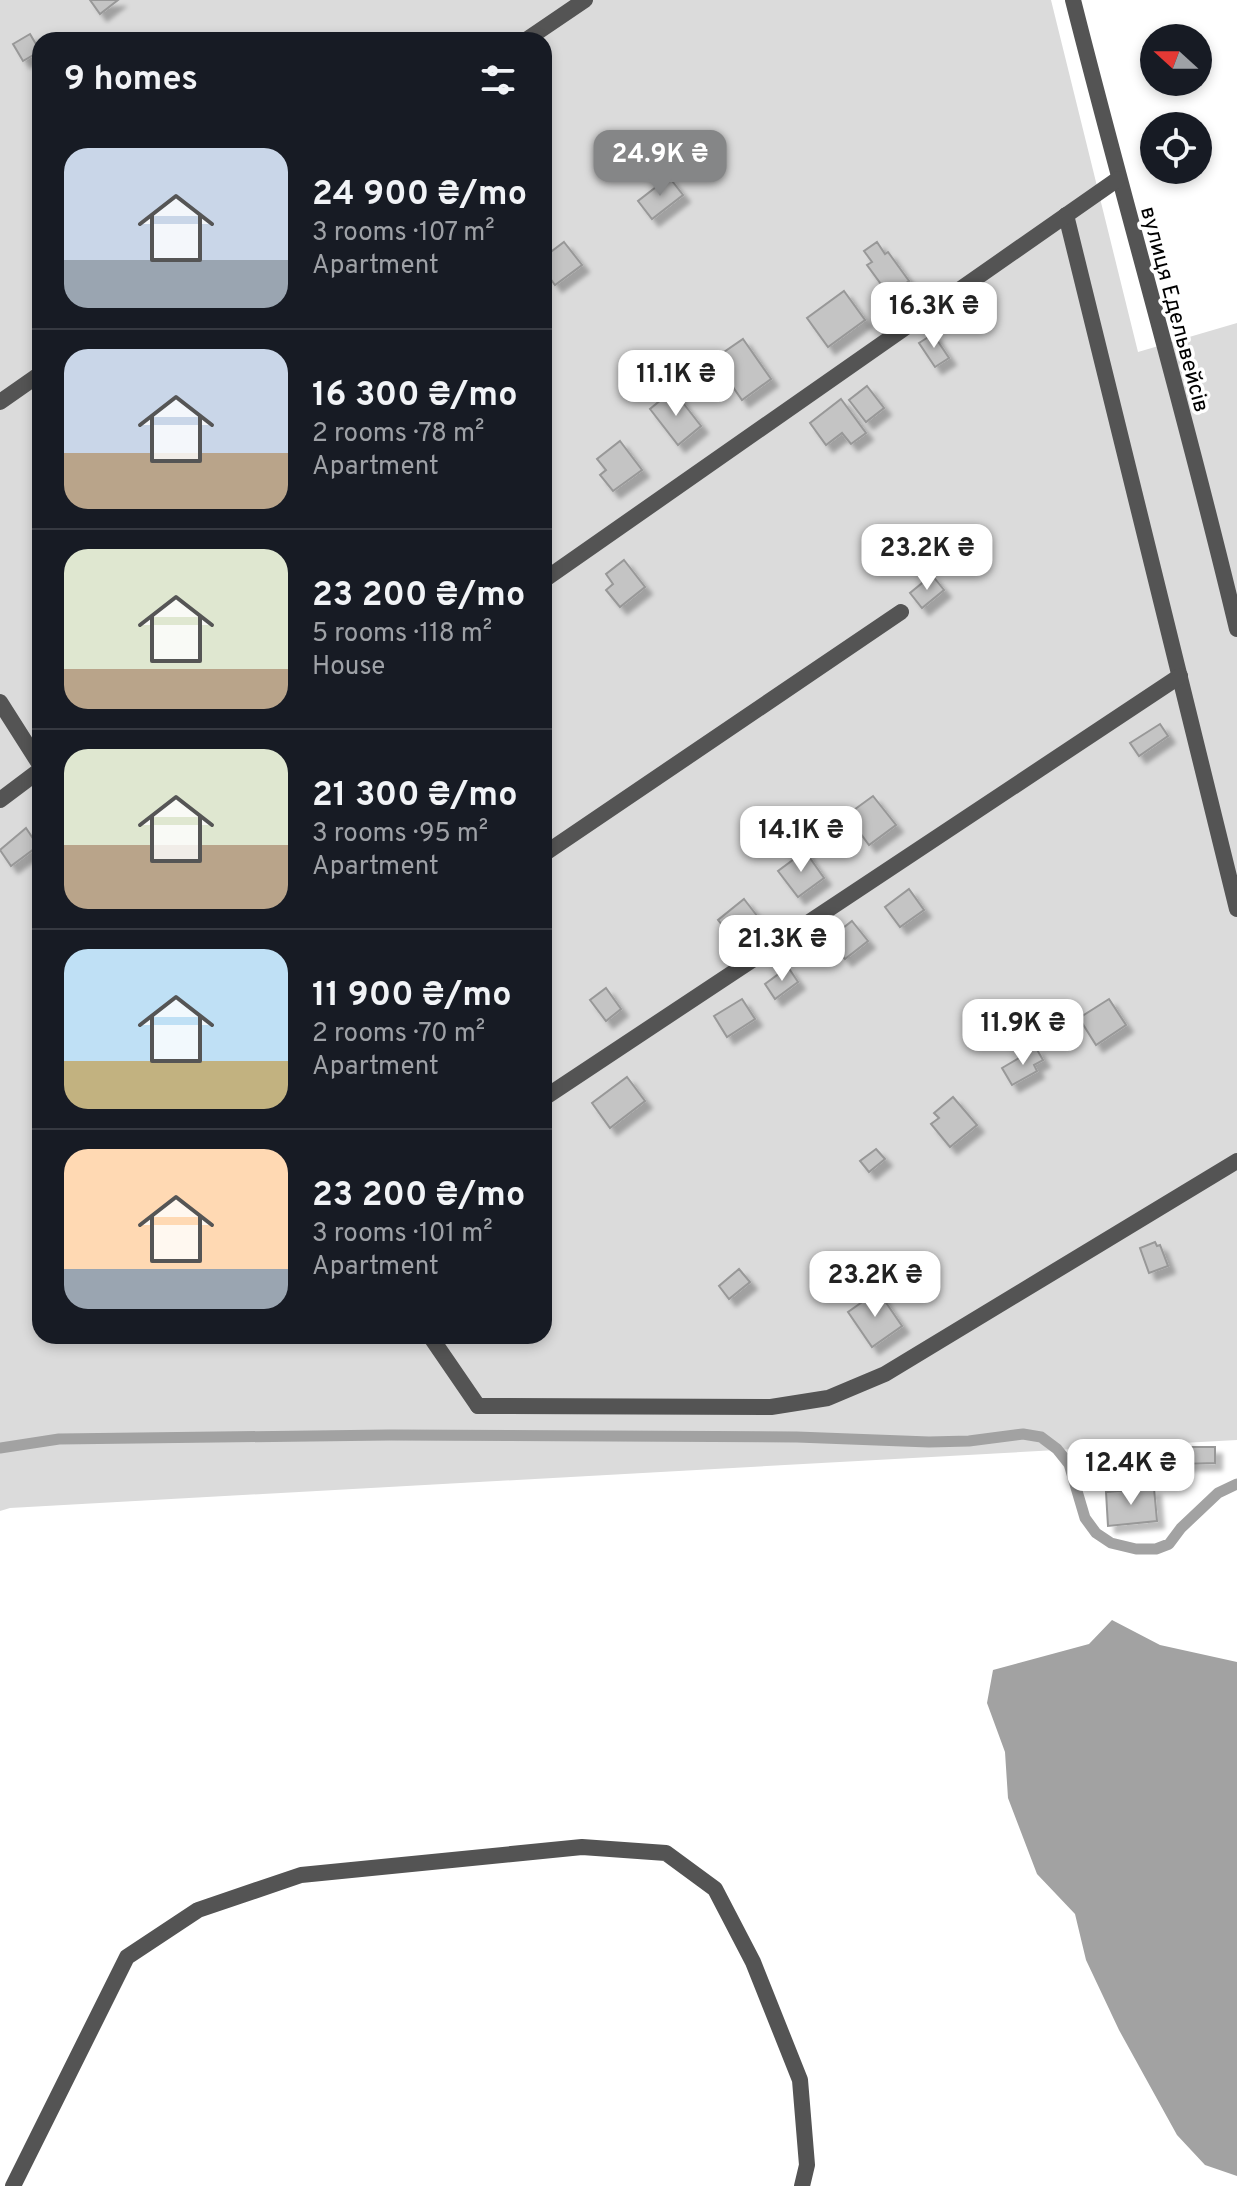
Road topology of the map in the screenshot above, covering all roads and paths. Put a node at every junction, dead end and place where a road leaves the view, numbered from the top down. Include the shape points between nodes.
1 (585, 0) edge
2 (1073, 0) edge
3 (538, 32) edge
4 (1118, 179) junction
5 (1066, 215) junction
6 (32, 380) edge
7 (0, 402) edge
8 (552, 574) edge
9 (901, 612) dead end
10 (1237, 629) edge
11 (1180, 676) junction
12 (0, 702) edge
13 (32, 755) edge
14 (32, 774) edge
15 (0, 800) edge
16 (552, 849) edge
17 (1237, 909) edge
18 (552, 1093) edge
19 (1237, 1161) edge
20 (435, 1344) edge
21 (13, 2186) edge
22 (802, 2186) edge

1 - 3 street
2 - 4 street, вулиця Едельвейсів
4 - 5 street
4 - 10 street, вулиця Едельвейсів
5 - 8 street
5 - 11 street
6 - 7 street
9 - 16 street
11 - 17 street
11 - 18 street
12 - 13 street
14 - 15 street
19 - 20 street via 885,1374 828,1398 771,1407 478,1406
21 - 22 street via 127,1957 198,1910 301,1875 582,1847 666,1853 715,1889 753,1962 800,2080 807,2165

